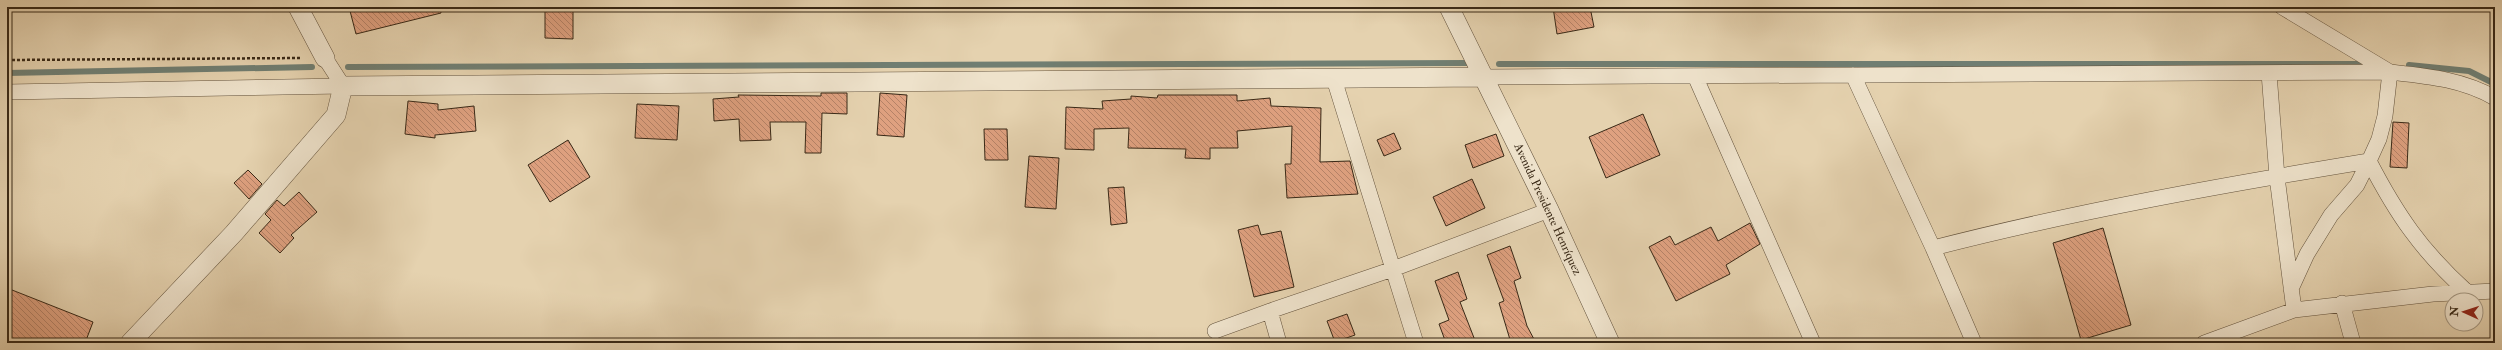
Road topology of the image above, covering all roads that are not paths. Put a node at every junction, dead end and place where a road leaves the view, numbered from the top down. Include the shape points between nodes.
1 (298, 7) edge
2 (1449, 7) edge
3 (2282, 7) edge
4 (325, 58) joint
5 (2390, 72) junction
6 (2268, 73) junction
7 (1853, 75) junction
8 (1695, 76) junction
9 (1484, 77) junction
10 (1334, 80) junction
11 (343, 86) junction
12 (7, 92) edge
13 (2495, 98) edge
14 (2369, 161) junction
15 (2277, 176) junction
16 (1549, 210) junction
17 (1933, 248) junction
18 (1393, 269) junction
19 (2291, 289) junction
20 (2466, 291) junction
21 (2495, 291) edge
22 (2342, 303) junction
23 (2294, 310) junction
24 (1270, 311) junction
25 (1215, 331) dead end
26 (130, 343) edge
27 (1279, 343) edge
28 (1416, 343) edge
29 (1610, 343) edge
30 (1813, 343) edge
31 (1974, 343) edge
32 (2204, 343) edge
33 (2353, 343) edge

1 - 4 street
2 - 9 street, Avenida Presidente Henríquez
3 - 5 street
4 - 11 street
5 - 6 street
5 - 13 street via 2437,77
5 - 14 street via 2385,116 2379,139
6 - 7 street
6 - 15 street
7 - 8 street
7 - 17 street
8 - 9 street
8 - 30 street
9 - 10 street
9 - 16 street, Avenida Presidente Henríquez
10 - 11 street
10 - 18 street
11 - 12 street
11 - 26 street via 336,115 234,233
14 - 15 street
14 - 19 street via 2356,185 2331,215 2307,254
14 - 20 street via 2394,209 2437,264
15 - 17 street via 2185,192
15 - 19 street
16 - 18 street
16 - 29 street, Avenida Presidente Henríquez
17 - 31 street
18 - 24 street
18 - 28 street
19 - 23 street
20 - 21 street
20 - 22 street
22 - 23 street
22 - 33 street
23 - 32 street
24 - 25 street
24 - 27 street

